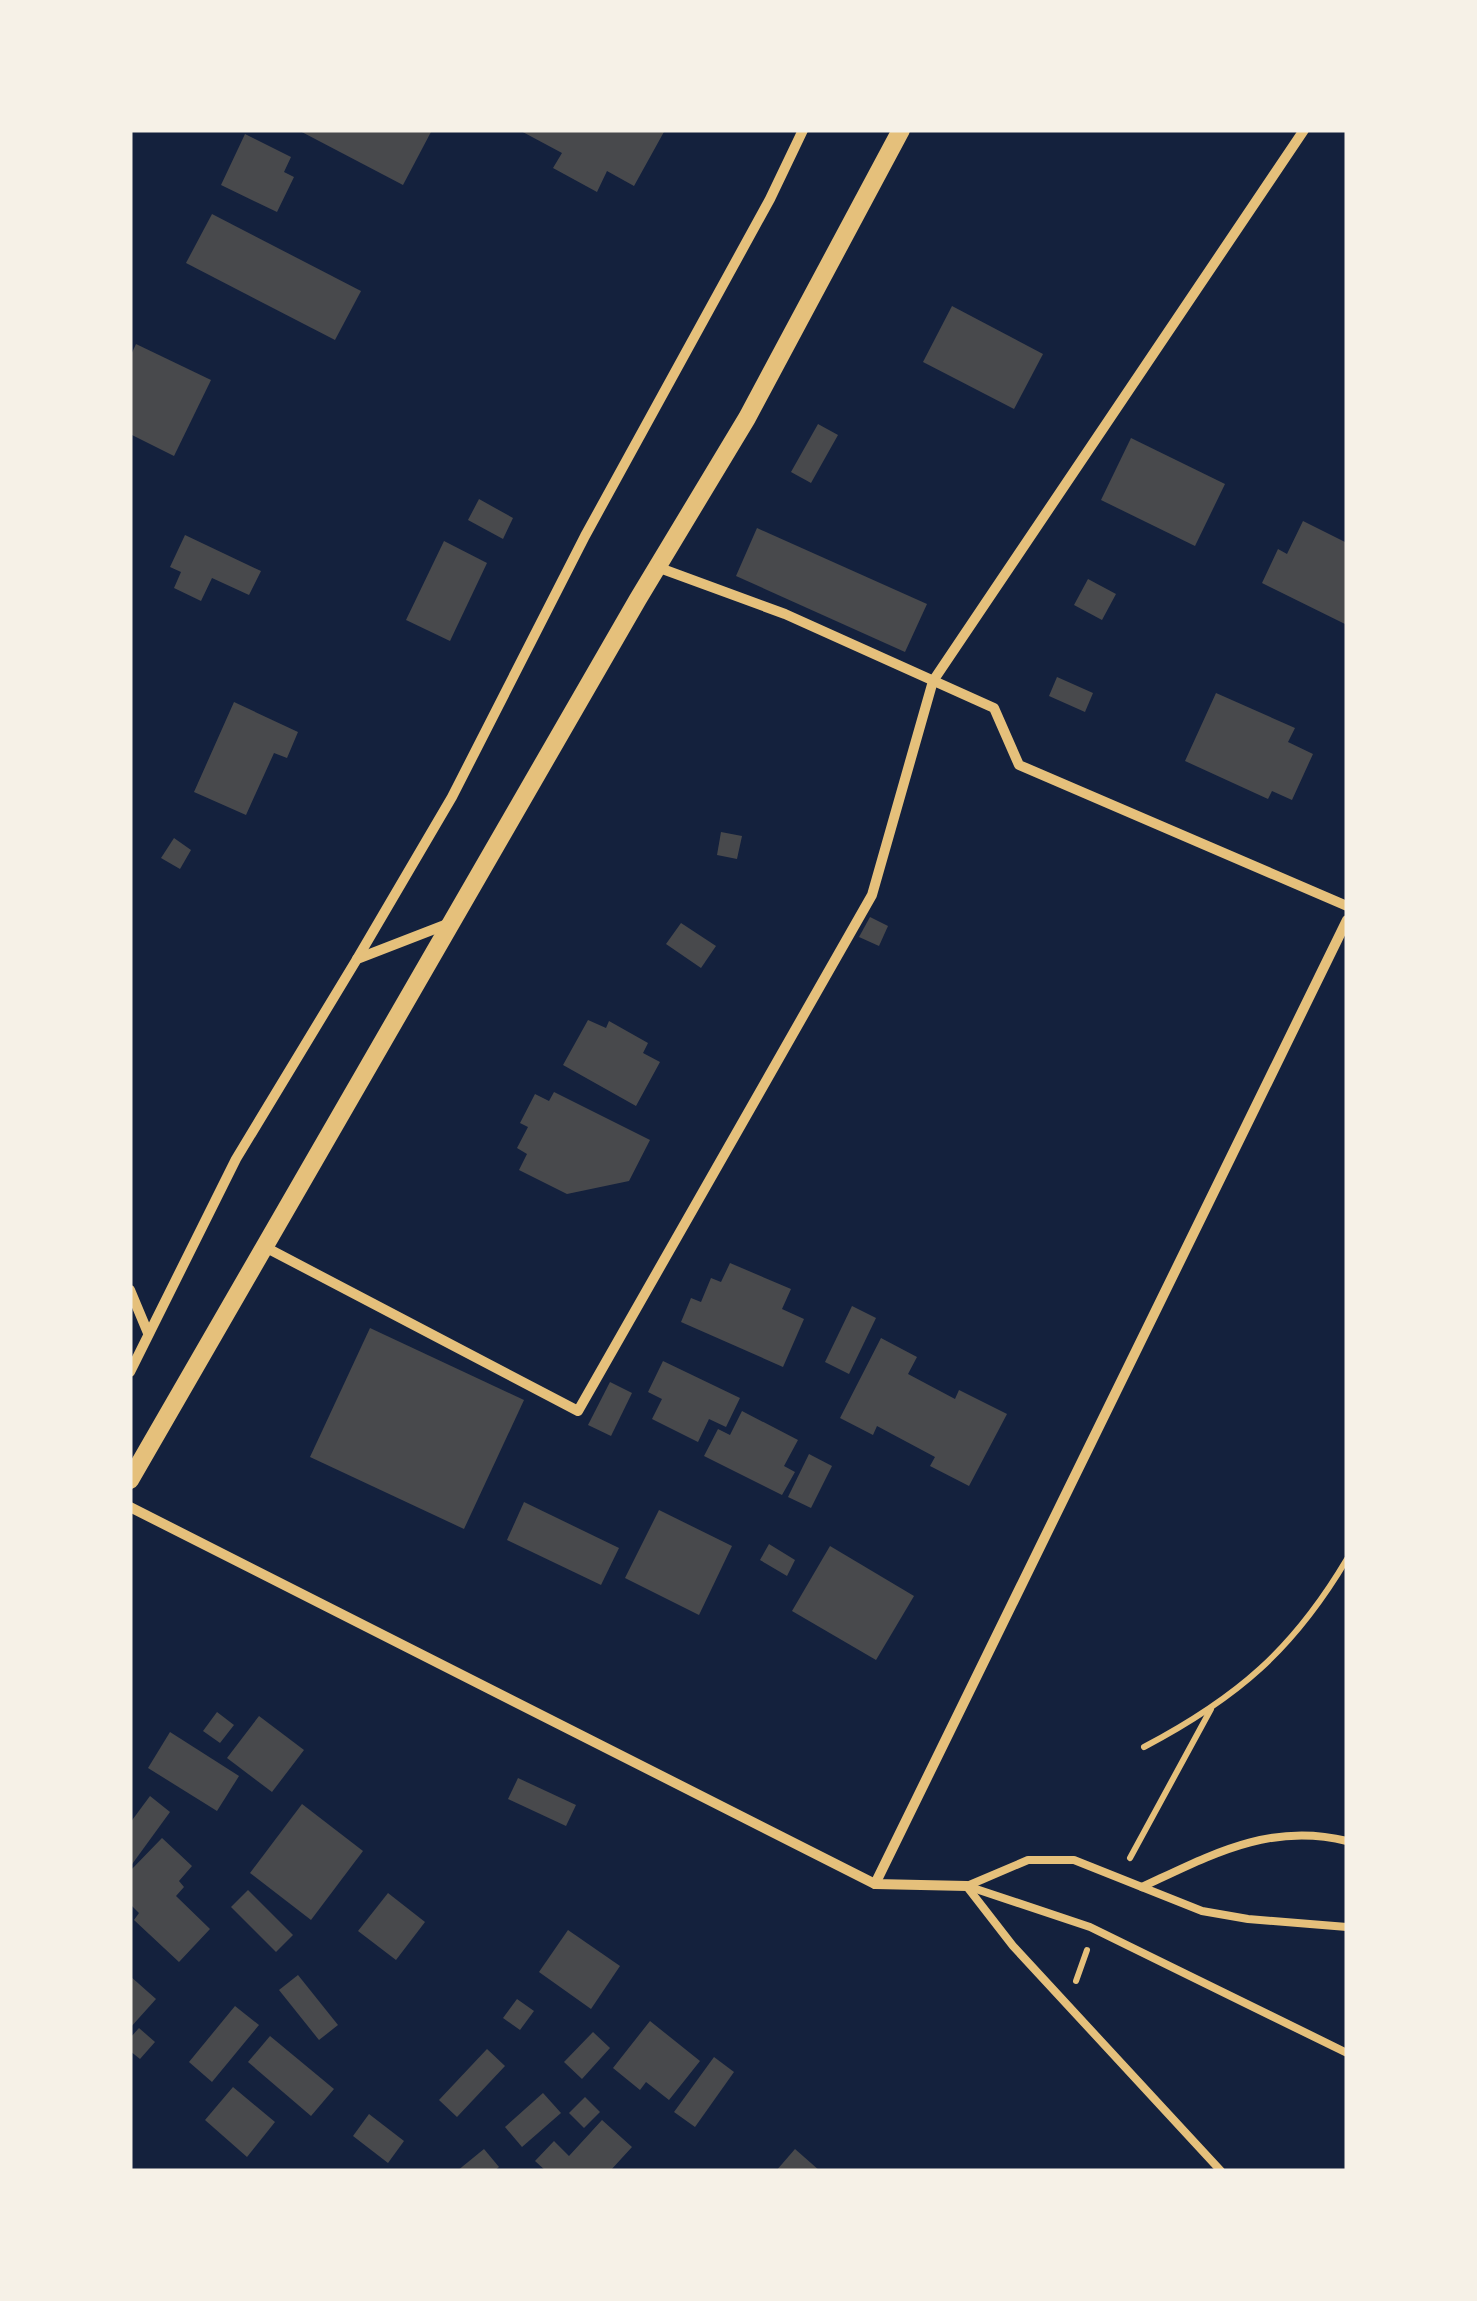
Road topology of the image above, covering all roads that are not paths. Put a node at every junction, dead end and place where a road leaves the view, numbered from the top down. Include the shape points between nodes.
1 (803, 130) edge
2 (901, 130) edge
3 (1304, 130) edge
4 (658, 567) junction
5 (933, 680) junction
6 (1347, 906) edge
7 (1347, 920) edge
8 (451, 923) junction
9 (358, 958) junction
10 (265, 1247) junction
11 (130, 1290) edge
12 (148, 1332) junction
13 (130, 1372) edge
14 (136, 1454) edge
15 (130, 1480) edge
16 (130, 1507) edge
17 (1347, 1841) edge
18 (876, 1884) junction
19 (966, 1886) junction
20 (1142, 1887) junction
21 (1347, 1927) edge
22 (1347, 2053) edge
23 (1221, 2171) edge

1 - 9 street via 452,797
2 - 4 street via 748,418
3 - 5 street
4 - 5 street
4 - 8 street
5 - 6 street via 994,708 1019,765
5 - 10 street via 872,894 578,1410
7 - 18 street
8 - 9 street
8 - 10 street
9 - 12 street via 236,1160
10 - 14 street
11 - 12 street
12 - 13 street
14 - 15 street
16 - 18 street
17 - 20 lane via 1282,1834 1238,1844
18 - 19 street
19 - 20 lane via 1046,1858 1074,1860
19 - 22 lane via 1094,1929
19 - 23 lane
20 - 21 lane via 1248,1919

